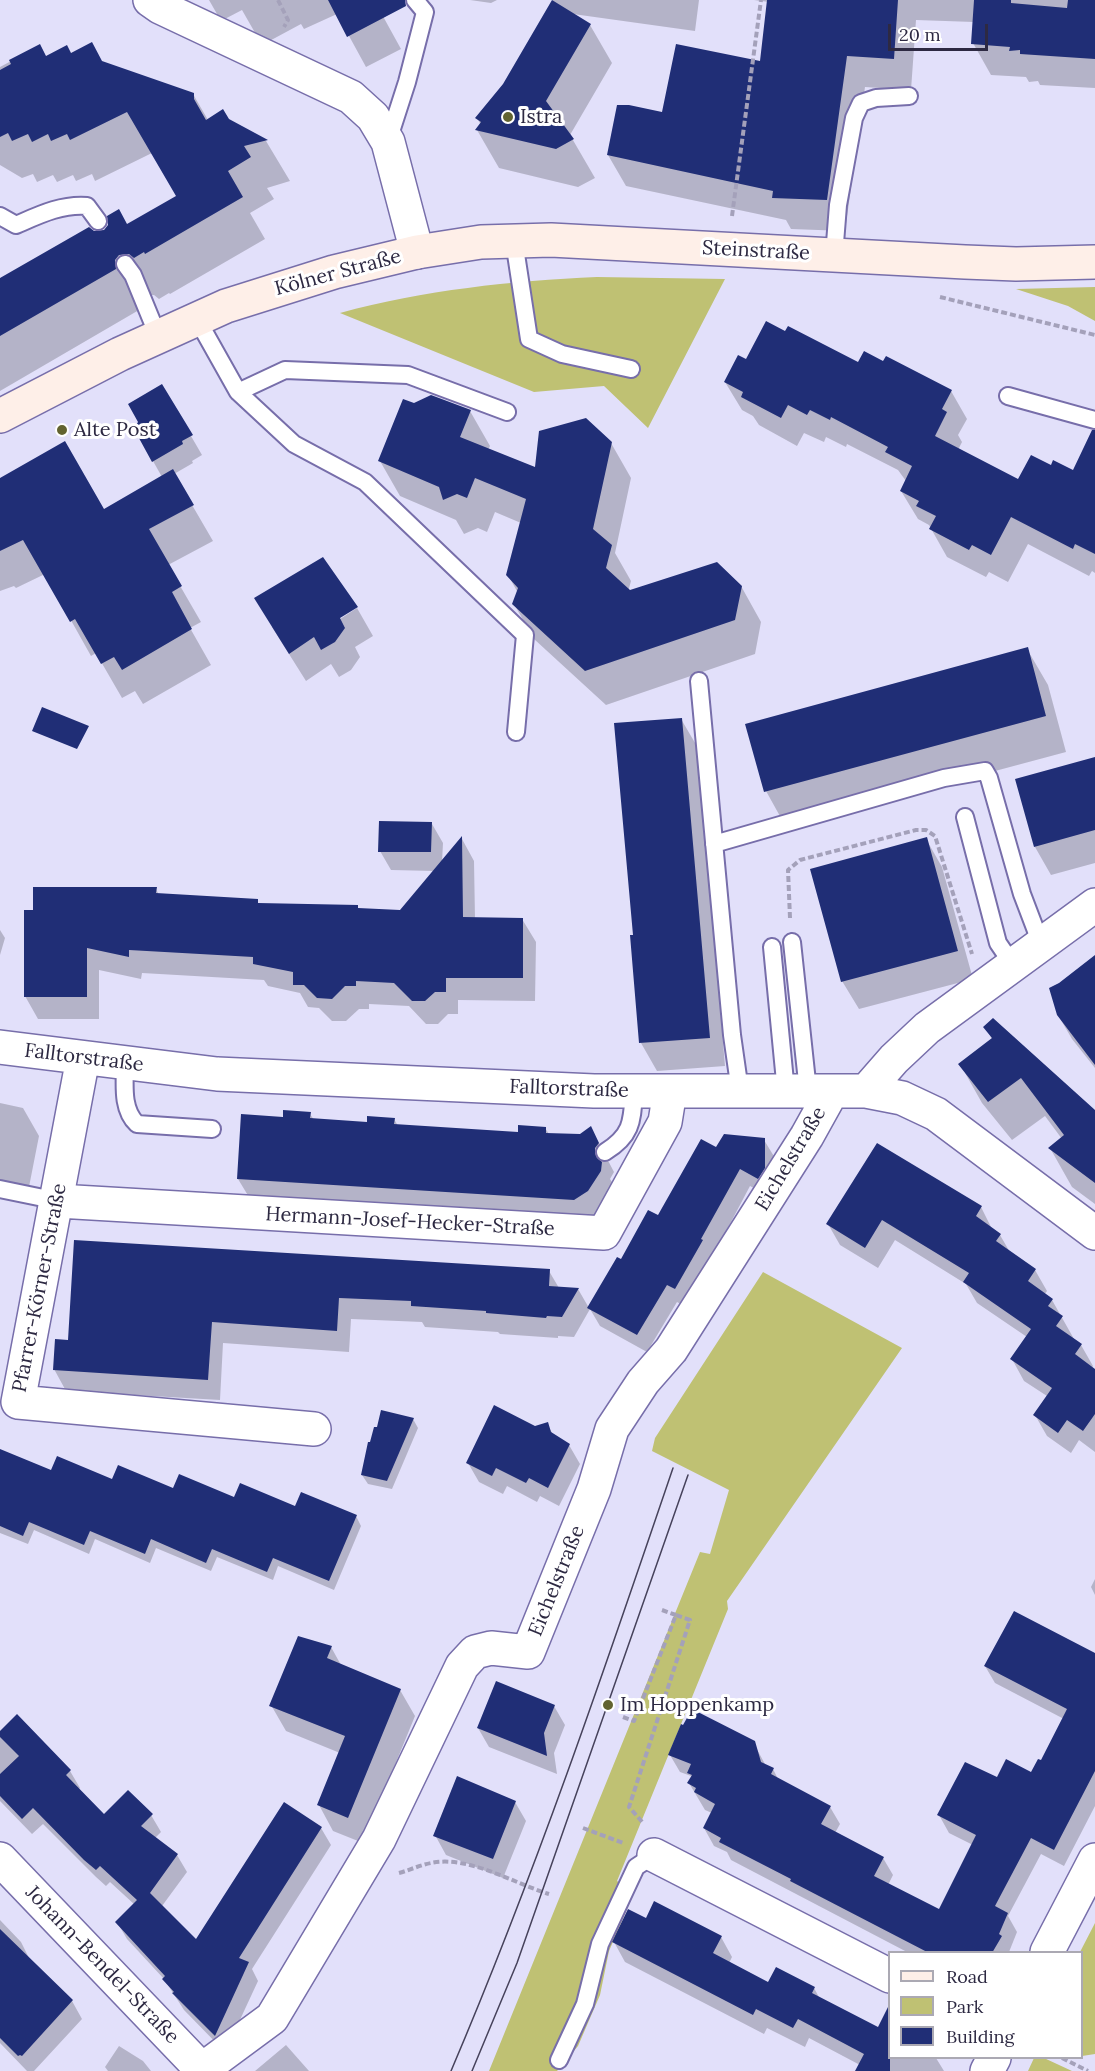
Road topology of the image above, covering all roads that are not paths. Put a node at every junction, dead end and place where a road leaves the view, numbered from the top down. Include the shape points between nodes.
1 (150, 0) edge
2 (415, 0) edge
3 (909, 96) dead end
4 (388, 142) junction
5 (0, 216) edge
6 (99, 221) dead end
7 (514, 241) junction
8 (417, 252) junction
9 (834, 256) junction
10 (1095, 262) edge
11 (125, 264) dead end
12 (197, 319) junction
13 (159, 336) junction
14 (631, 369) dead end
15 (238, 392) junction
16 (1008, 396) dead end
17 (507, 412) dead end
18 (0, 416) edge
19 (1095, 420) edge
20 (699, 681) dead end
21 (516, 732) dead end
22 (965, 817) dead end
23 (714, 844) junction
24 (1095, 905) edge
25 (791, 934) road end
26 (1041, 944) junction
27 (772, 947) dead end
28 (1013, 965) junction
29 (0, 1047) edge
30 (83, 1058) junction
31 (125, 1063) junction
32 (634, 1091) junction
33 (670, 1091) junction
34 (740, 1091) junction
35 (809, 1091) junction
36 (866, 1092) junction
37 (212, 1129) dead end
38 (605, 1152) dead end
39 (0, 1189) edge
40 (58, 1201) junction
41 (1095, 1233) edge
42 (314, 1429) dead end
43 (641, 1850) joint
44 (0, 1859) edge
45 (1095, 1860) edge
46 (1048, 1951) edge
47 (888, 1975) edge
48 (559, 2060) dead end
49 (203, 2070) edge

1 - 4 street, Kölner Straße via 351,97 373,117
2 - 4 lane via 424,12
3 - 9 lane via 876,98 861,104 854,118 838,205
4 - 8 street, Kölner Straße
5 - 6 lane via 16,225 73,205 87,206
7 - 8 main road, Steinstraße
7 - 9 main road, Steinstraße
7 - 14 lane via 529,339 562,354
8 - 12 main road, Kölner Straße via 317,276
9 - 10 main road, Steinstraße via 1016,264
11 - 13 lane
12 - 13 main road, Kölner Straße
12 - 15 lane
13 - 18 main road, Kölner Straße
15 - 17 lane via 285,370 408,375
15 - 21 lane via 294,444 365,482 525,635
16 - 19 lane
20 - 23 lane
22 - 28 lane via 998,943
23 - 26 lane via 944,778 985,771
23 - 34 lane
24 - 26 street
25 - 35 lane
26 - 28 street
27 - 35 lane
28 - 36 street via 927,1028
29 - 30 street, Falltorstraße
30 - 31 street, Falltorstraße
30 - 40 street, Pfarrer-Körner-Straße
31 - 32 street, Falltorstraße via 217,1074
31 - 37 lane via 125,1097 137,1124
32 - 33 street, Falltorstraße
32 - 38 lane via 632,1124 623,1138
33 - 34 street, Falltorstraße
33 - 40 street, Hermann-Josef-Hecker-Straße via 665,1122 604,1233
34 - 35 street, Falltorstraße
35 - 36 street, Falltorstraße
35 - 49 street, Eichelstraße via 801,1145 671,1350 643,1382 612,1429 594,1489 528,1652 491,1648 475,1652 462,1665 379,1839 272,2018
36 - 41 street, Falltorstraße via 902,1098 936,1114
39 - 40 lane
40 - 42 street, Pfarrer-Körner-Straße via 18,1402
43 - 47 street
43 - 48 lane via 600,1944 585,2004
44 - 49 street, Johann-Bendel-Straße
45 - 46 street

